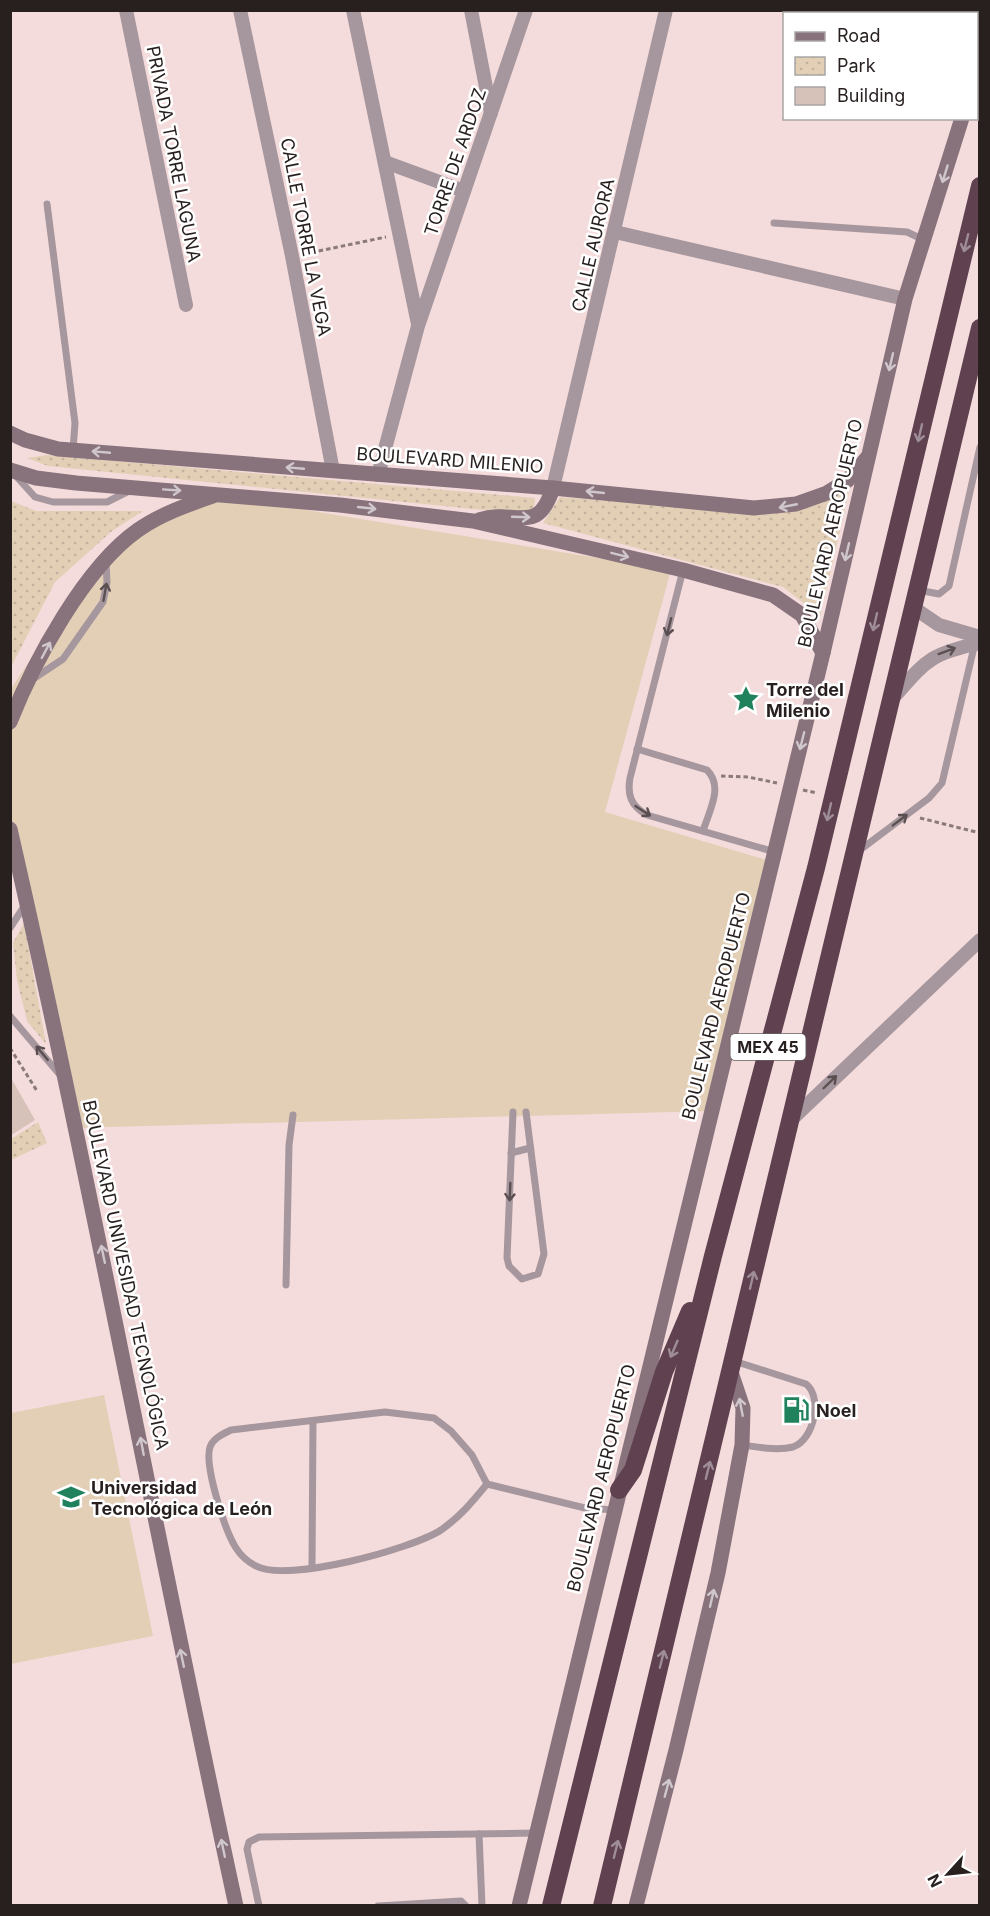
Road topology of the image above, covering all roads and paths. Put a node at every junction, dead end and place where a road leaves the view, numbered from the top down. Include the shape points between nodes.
1 (126, 10) edge
2 (240, 10) edge
3 (353, 10) edge
4 (471, 10) edge
5 (526, 10) edge
6 (666, 10) edge
7 (491, 115) junction
8 (961, 120) edge
9 (385, 162) junction
10 (980, 186) edge
11 (464, 191) junction
12 (47, 204) dead end
13 (774, 223) dead end
14 (615, 232) junction
15 (400, 234) junction
16 (924, 240) junction
17 (292, 256) junction
18 (905, 299) junction
19 (186, 305) dead end
20 (418, 326) junction
21 (980, 328) edge
22 (10, 433) edge
23 (980, 447) edge
24 (73, 450) junction
25 (871, 453) junction
26 (11, 470) edge
27 (333, 471) junction
28 (378, 475) junction
29 (138, 488) junction
30 (553, 488) junction
31 (219, 493) junction
32 (473, 522) junction
33 (106, 560) junction
34 (683, 570) junction
35 (916, 599) junction
36 (977, 640) edge
37 (823, 653) junction
38 (29, 682) junction
39 (891, 699) junction
40 (10, 722) edge
41 (638, 749) junction
42 (748, 777) dead end
43 (714, 778) junction
44 (954, 826) dead end
45 (10, 829) edge
46 (703, 831) junction
47 (980, 833) edge
48 (775, 852) junction
49 (853, 855) junction
50 (15, 872) edge
51 (27, 902) junction
52 (10, 928) edge
53 (980, 940) edge
54 (10, 1016) edge
55 (10, 1048) edge
56 (66, 1082) junction
57 (37, 1091) dead end
58 (513, 1112) dead end
59 (526, 1112) dead end
60 (293, 1115) dead end
61 (788, 1122) junction
62 (530, 1148) junction
63 (512, 1153) junction
64 (713, 1257) junction
65 (286, 1285) dead end
66 (732, 1366) junction
67 (314, 1422) junction
68 (742, 1445) junction
69 (487, 1484) junction
70 (620, 1490) junction
71 (615, 1510) junction
72 (312, 1568) junction
73 (538, 1833) junction
74 (479, 1834) junction
75 (236, 1905) edge
76 (259, 1905) edge
77 (378, 1905) edge
78 (465, 1905) edge
79 (482, 1905) edge
80 (519, 1905) edge
81 (551, 1905) edge
82 (602, 1905) edge
83 (636, 1905) edge

1 - 19 street, PRIVADA TORRE LAGUNA
2 - 17 street, CALLE TORRE LA VEGA
3 - 9 street
4 - 7 street
5 - 7 street, TORRE DE ARDOZ
6 - 14 street, CALLE AURORA
7 - 11 street, TORRE DE ARDOZ
8 -> 16 street, BOULEVARD AEROPUERTO
9 - 11 street
9 - 15 street
10 -> 64 highway, MEX 45 via 816,868
11 - 20 street, TORRE DE ARDOZ
12 - 24 lane via 75,423
13 - 16 lane via 907,232
14 - 18 street
14 - 30 street, CALLE AURORA
15 - 17 path
15 - 20 street
16 - 18 street, BOULEVARD AEROPUERTO
17 - 27 street, CALLE TORRE LA VEGA
18 -> 25 street, BOULEVARD AEROPUERTO
20 - 28 street, TORRE DE ARDOZ
21 - 35 highway, MEX 45
22 - 24 street, BOULEVARD MILENIO via 39,444
23 - 35 lane via 949,586 939,594
27 -> 24 street, BOULEVARD MILENIO
25 -> 30 street, BOULEVARD MILENIO via 837,487 812,500 776,508
25 -> 37 street, BOULEVARD AEROPUERTO
26 - 29 street via 36,478
26 - 29 lane via 35,497 53,502 107,502
27 - 28 street, BOULEVARD MILENIO
28 - 30 street, BOULEVARD MILENIO
29 -> 31 street
32 -> 30 street via 497,516 534,517 545,509
31 -> 32 street
31 - 33 street via 164,514 121,543
32 -> 34 street
38 -> 33 street via 82,589
38 -> 33 lane via 63,659 103,602
34 - 37 street via 752,588 789,604 802,615
34 -> 41 lane
35 - 36 street via 939,625
35 - 39 highway, MEX 45
39 -> 36 street via 926,662
49 -> 36 lane via 929,798 942,783
37 -> 48 street, BOULEVARD AEROPUERTO
38 - 40 street
39 - 49 highway, MEX 45
41 - 43 lane via 707,771
41 -> 46 lane via 628,787 632,803 646,815
42 - 43 path via 727,774
43 - 46 lane via 716,789
44 - 47 path
45 - 50 street, BOULEVARD UNIVESIDAD TECNOLÓGICA
46 - 48 lane
48 - 70 street, BOULEVARD AEROPUERTO
49 - 61 highway, MEX 45
50 - 51 street, BOULEVARD UNIVESIDAD TECNOLÓGICA
51 - 52 lane
51 - 56 street, BOULEVARD UNIVESIDAD TECNOLÓGICA
61 -> 53 street
56 -> 54 lane
55 - 57 path
75 -> 56 street, BOULEVARD UNIVESIDAD TECNOLÓGICA
58 - 63 lane
59 - 62 lane
60 - 65 lane
66 -> 61 highway, MEX 45
62 - 63 lane
63 -> 62 lane via 507,1258 516,1276 528,1279 538,1274 544,1254
64 -> 70 highway via 664,1372 633,1470
64 - 81 highway, MEX 45
68 -> 66 street via 743,1408
66 - 68 lane via 806,1384 816,1404 808,1431 799,1444 784,1449
82 -> 66 highway, MEX 45
67 - 69 lane via 385,1412 434,1418 472,1455
67 - 72 lane
67 - 72 lane via 231,1430 217,1437 210,1448 211,1469 224,1520 243,1557 265,1570
83 -> 68 street via 718,1573
69 - 71 lane via 585,1508
69 - 72 lane via 463,1513 440,1531 403,1548
70 - 71 street, BOULEVARD AEROPUERTO
71 - 73 street, BOULEVARD AEROPUERTO
73 - 74 lane
73 - 80 street, BOULEVARD AEROPUERTO
74 - 76 lane via 259,1837 249,1842 247,1849
74 - 79 lane
77 - 78 lane via 461,1901

